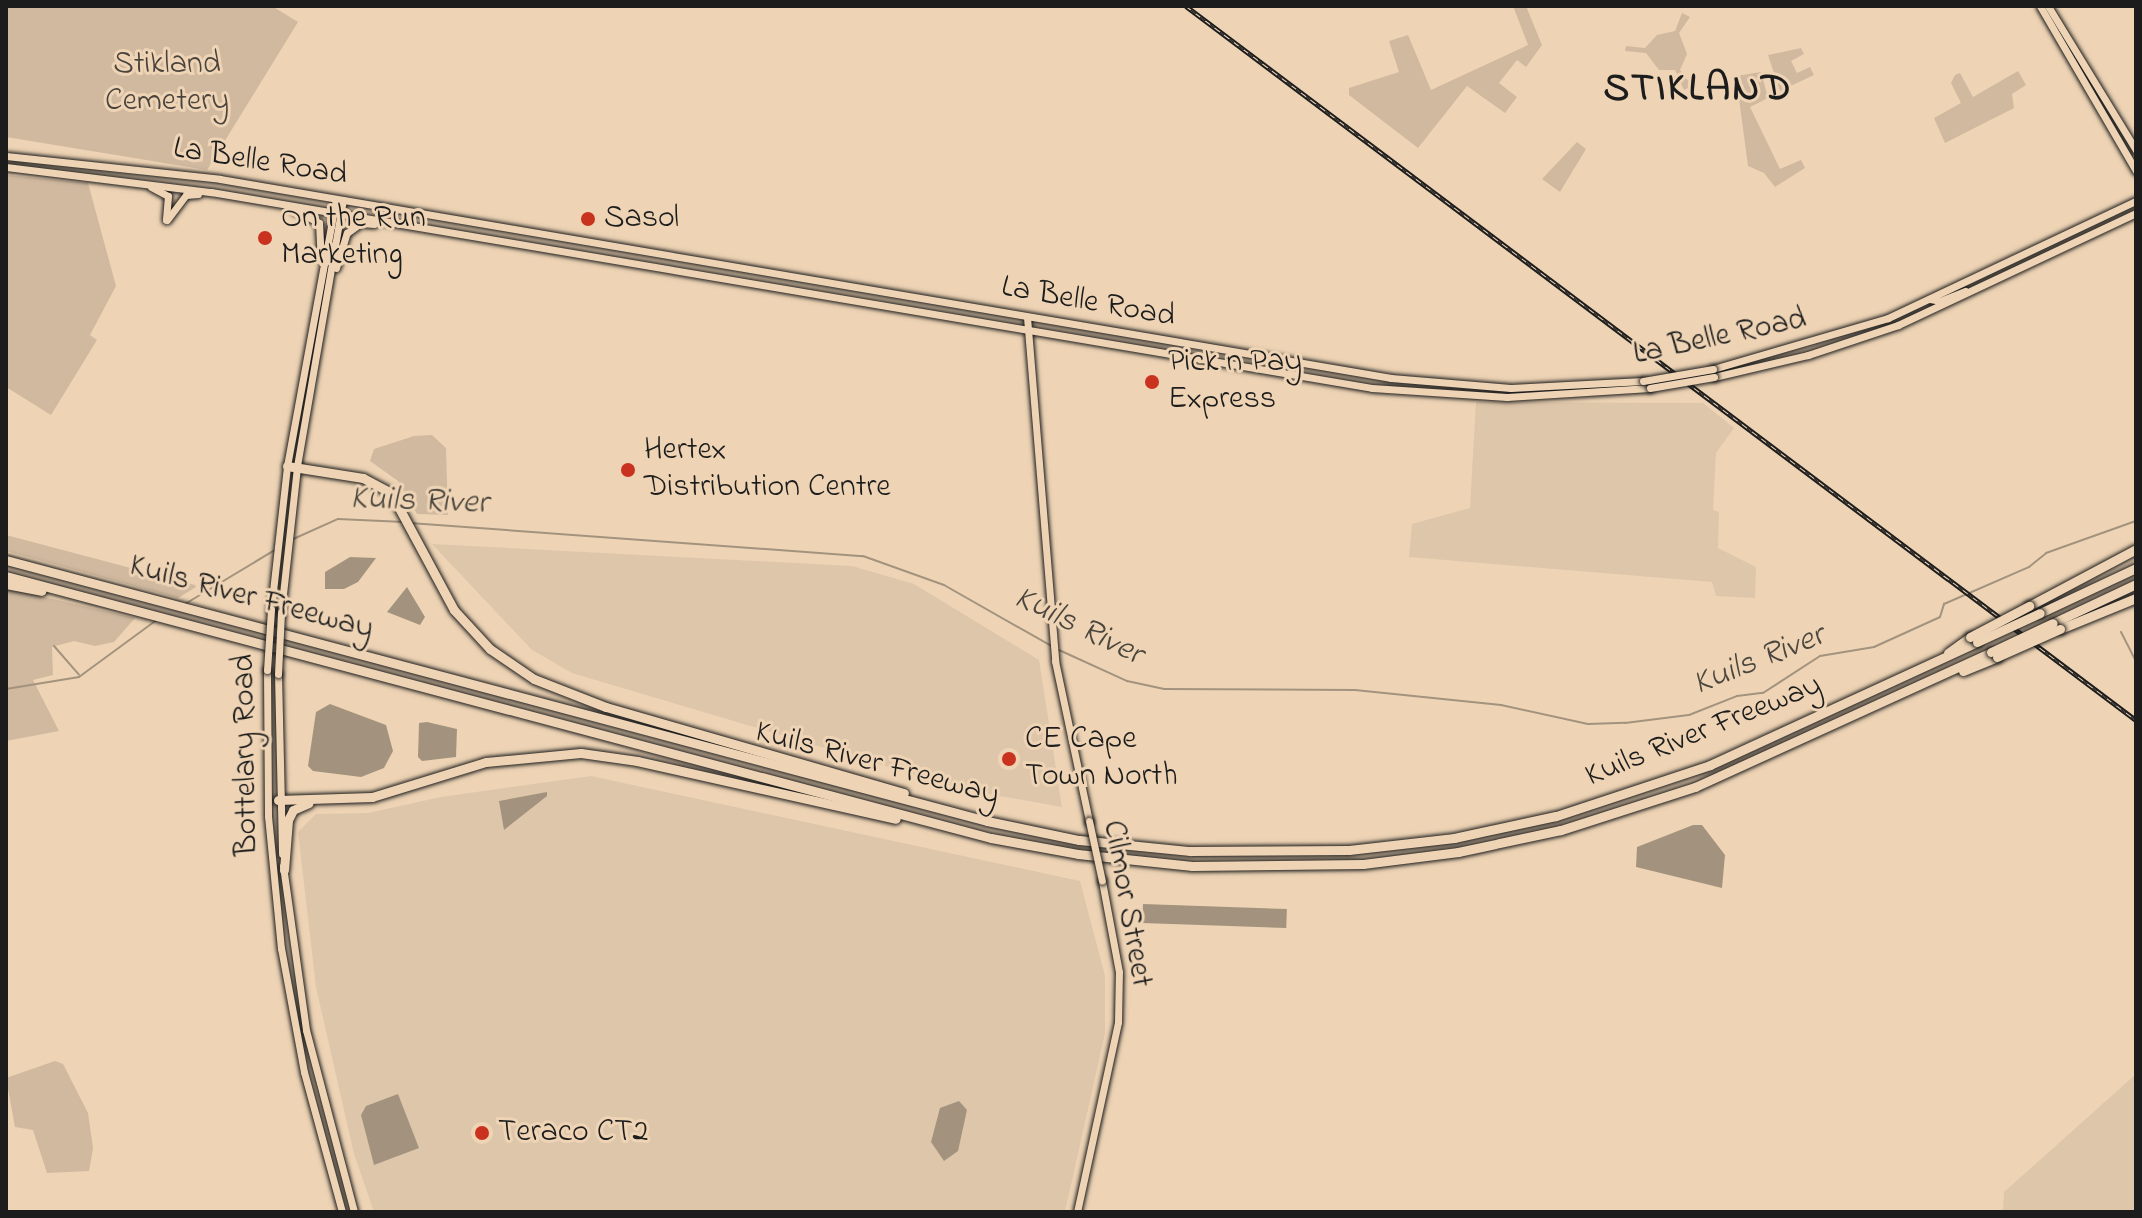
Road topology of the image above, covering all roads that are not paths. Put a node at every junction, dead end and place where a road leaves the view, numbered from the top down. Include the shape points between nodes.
1 (2040, 6) edge
2 (2048, 6) edge
3 (2136, 150) edge
4 (6, 156) edge
5 (6, 167) edge
6 (2136, 171) edge
7 (142, 181) junction
8 (211, 192) junction
9 (340, 200) junction
10 (2136, 201) edge
11 (281, 204) junction
12 (337, 213) junction
13 (2136, 213) edge
14 (445, 232) junction
15 (324, 284) junction
16 (1979, 288) junction
17 (1930, 299) junction
18 (1935, 309) junction
19 (1027, 317) junction
20 (1888, 318) junction
21 (1028, 329) junction
22 (1714, 373) junction
23 (292, 466) junction
24 (2136, 549) edge
25 (6, 560) edge
26 (2136, 568) edge
27 (6, 576) edge
28 (6, 584) edge
29 (2136, 584) edge
30 (68, 594) junction
31 (2136, 598) edge
32 (2056, 626) junction
33 (1974, 640) junction
34 (324, 799) junction
35 (278, 800) junction
36 (940, 809) junction
37 (935, 823) junction
38 (284, 870) junction
39 (342, 1212) edge
40 (354, 1212) edge
41 (1077, 1212) edge

1 - 6 main road
2 - 3 main road
4 - 9 main road, La Belle Road via 190,175
5 - 7 main road, La Belle Road
7 - 8 main road, La Belle Road
7 - 8 main road via 168,196 167,221 186,195
8 - 11 main road, La Belle Road
9 - 12 main road, Bottelary Road
9 - 19 main road, La Belle Road
10 - 17 main road, La Belle Road
11 - 12 main road, La Belle Road
11 - 15 main road via 319,223
12 - 14 main road, La Belle Road
12 - 15 main road, Bottelary Road
13 - 16 main road, La Belle Road
14 - 15 main road via 356,225 344,236
14 - 21 main road, La Belle Road
15 - 23 main road, Bottelary Road
16 - 17 main road via 1938,302
16 - 18 main road, La Belle Road
17 - 20 main road, La Belle Road
18 - 20 main road
18 - 22 main road, La Belle Road via 1845,344
19 - 21 main road, Cilmor Street
19 - 22 main road, La Belle Road, bridge via 1420,382 1547,388
20 - 22 main road, La Belle Road
21 - 22 main road, La Belle Road, bridge via 1414,393 1542,397 1650,388
21 - 41 main road, Cilmor Street, bridge via 1055,661 1119,972 1118,1022
23 - 35 main road, Bottelary Road, bridge via 278,674
23 - 36 highway via 363,478 397,499 443,595 474,633 509,664 559,692 906,794
23 - 39 main road, Bottelary Road, bridge via 280,515 271,609 268,816 281,948 304,1072
24 - 33 highway, bridge
25 - 36 highway, Kuils River Freeway
26 - 33 highway, bridge
27 - 30 highway, Kuils River Freeway
28 - 30 highway
29 - 32 highway
30 - 37 highway, Kuils River Freeway
31 - 32 highway
32 - 37 highway, Kuils River Freeway, bridge via 1738,769 1637,808 1538,836 1421,858 1290,868 1192,866 1078,854
33 - 36 highway, Kuils River Freeway via 1676,779 1556,816 1454,838 1349,850 1190,851 1079,840
34 - 35 highway
34 - 37 highway via 372,797 514,757 581,753
34 - 38 highway via 290,815
35 - 38 main road, Bottelary Road
38 - 40 main road, Bottelary Road via 306,1030

